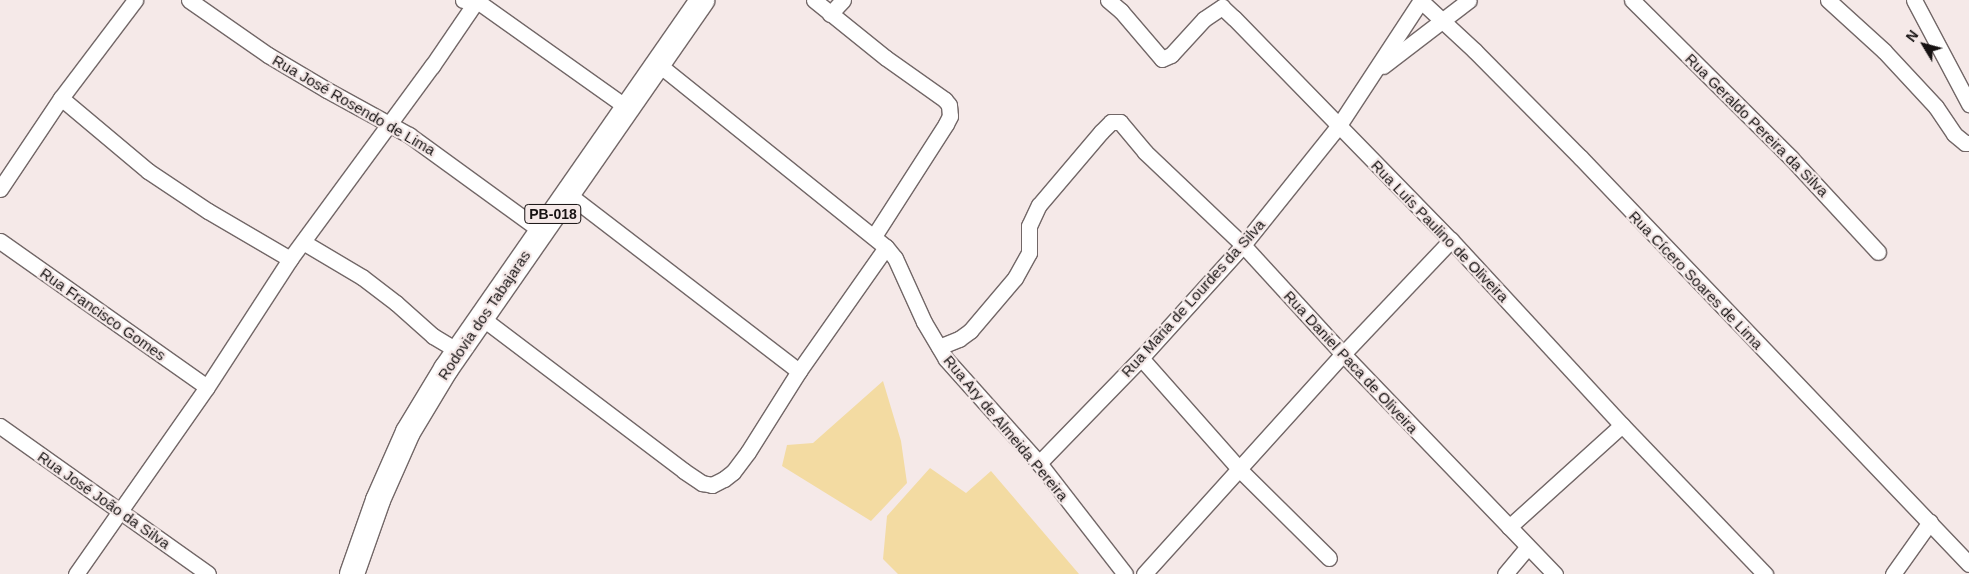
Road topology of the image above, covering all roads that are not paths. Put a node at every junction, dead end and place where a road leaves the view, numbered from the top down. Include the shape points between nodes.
1 (135, 0) edge
2 (189, 0) edge
3 (472, 0) edge
4 (702, 0) edge
5 (814, 0) edge
6 (843, 0) edge
7 (1108, 0) edge
8 (1421, 0) edge
9 (1469, 0) edge
10 (1632, 0) edge
11 (1828, 0) edge
12 (1914, 0) edge
13 (1218, 4) edge
14 (1125, 5) edge
15 (830, 14) junction
16 (1442, 21) junction
17 (658, 64) junction
18 (1374, 73) junction
19 (61, 98) junction
20 (1969, 104) edge
21 (626, 107) junction
22 (390, 124) junction
23 (1339, 125) junction
24 (1967, 143) edge
25 (0, 189) edge
26 (568, 194) junction
27 (541, 231) junction
28 (874, 236) junction
29 (1450, 240) junction
30 (0, 241) edge
31 (303, 242) junction
32 (1243, 245) junction
33 (886, 247) junction
34 (1878, 252) dead end
35 (290, 259) junction
36 (482, 318) junction
37 (939, 348) junction
38 (458, 351) junction
39 (1343, 354) junction
40 (1140, 358) junction
41 (799, 371) junction
42 (207, 387) junction
43 (1622, 425) junction
44 (0, 426) edge
45 (1039, 464) junction
46 (1240, 470) junction
47 (122, 511) junction
48 (1930, 522) junction
49 (1509, 527) junction
50 (1528, 547) junction
51 (1329, 558) dead end
52 (1969, 564) edge
53 (76, 574) edge
54 (208, 574) edge
55 (352, 574) edge
56 (1125, 574) edge
57 (1144, 574) edge
58 (1505, 574) edge
59 (1555, 574) edge
60 (1765, 574) edge
61 (1893, 574) edge

1 - 19 street
2 - 22 street, Rua José Rosendo de Lima via 268,55
3 - 21 street
3 - 22 street
4 - 17 main road, Rodovia dos Tabajaras / PB-018
5 - 15 street
6 - 15 street
7 - 14 street, Rua Luís Paulino de Oliveira
8 - 16 street, Rua Cícero Soares de Lima
8 - 18 street, Rua Maria de Lourdes da Silva
9 - 16 street
10 - 34 street, Rua Geraldo Pereira da Silva via 1791,158
11 - 24 street via 1884,51 1936,107 1954,134
12 - 20 street
13 - 14 street, Rua Luís Paulino de Oliveira via 1171,55 1162,59
13 - 23 street, Rua Luís Paulino de Oliveira
15 - 28 street via 945,100 950,111 946,124
16 - 18 street
16 - 48 street, Rua Cícero Soares de Lima via 1573,150
17 - 21 main road, Rodovia dos Tabajaras / PB-018
17 - 28 street, Rua Ary de Almeida Pereira
18 - 23 street, Rua Maria de Lourdes da Silva
19 - 25 street
19 - 35 street via 148,171
21 - 26 main road, Rodovia dos Tabajaras / PB-018
22 - 27 street, Rua José Rosendo de Lima via 442,157
22 - 31 street
23 - 29 street, Rua Luís Paulino de Oliveira
23 - 32 street, Rua Maria de Lourdes da Silva
26 - 27 main road, Rodovia dos Tabajaras / PB-018
26 - 41 street
27 - 36 main road, Rodovia dos Tabajaras / PB-018
28 - 33 street, Rua Ary de Almeida Pereira
29 - 39 street
29 - 43 street, Rua Luís Paulino de Oliveira
30 - 42 street, Rua Francisco Gomes
31 - 35 street
31 - 38 street via 362,277 434,336
32 - 37 street, Rua Daniel Paca de Oliveira via 1116,121 1108,125 1039,205 1029,226 1029,253 1015,278 965,335
32 - 39 street, Rua Daniel Paca de Oliveira
32 - 40 street, Rua Maria de Lourdes da Silva
33 - 37 street, Rua Ary de Almeida Pereira via 895,258
33 - 41 street
35 - 42 street
36 - 38 main road, Rodovia dos Tabajaras / PB-018
36 - 41 street via 707,485 733,472
37 - 45 street, Rua Ary de Almeida Pereira
38 - 55 main road, Rodovia dos Tabajaras / PB-018 via 408,432 378,500
39 - 46 street
39 - 49 street, Rua Daniel Paca de Oliveira
40 - 45 street, Rua Maria de Lourdes da Silva
40 - 46 street
42 - 47 street
43 - 49 street
43 - 60 street, Rua Luís Paulino de Oliveira
44 - 47 street, Rua José João da Silva
45 - 56 street, Rua Ary de Almeida Pereira
46 - 51 street
46 - 57 street
47 - 53 street
47 - 54 street, Rua José João da Silva
48 - 52 street, Rua Cícero Soares de Lima
48 - 61 street
49 - 50 street, Rua Daniel Paca de Oliveira
50 - 58 street
50 - 59 street, Rua Daniel Paca de Oliveira

